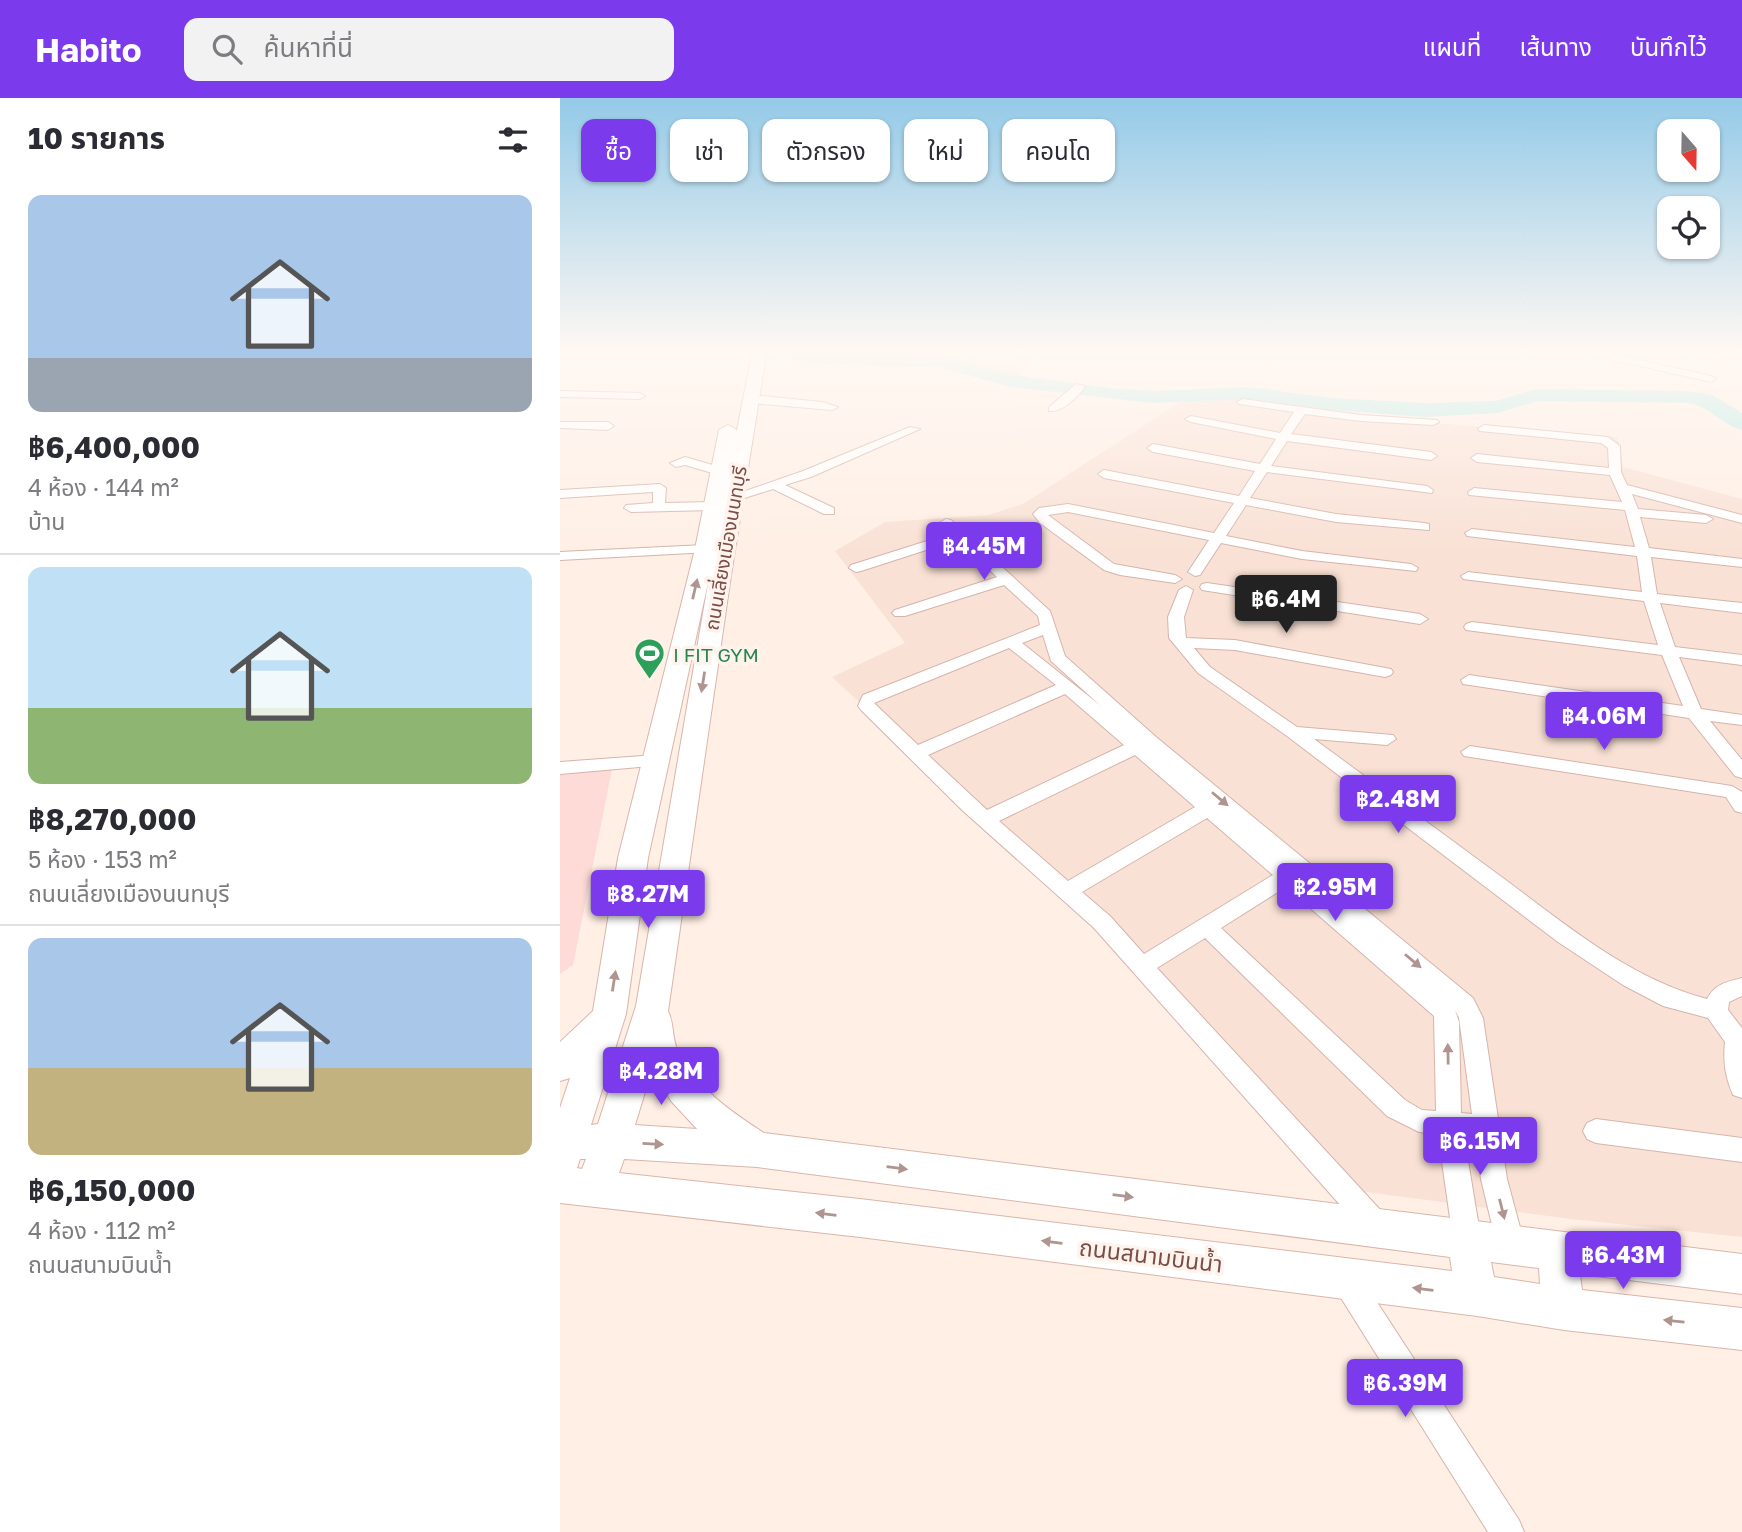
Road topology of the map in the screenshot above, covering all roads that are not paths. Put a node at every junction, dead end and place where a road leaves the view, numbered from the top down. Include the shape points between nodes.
1 (583, 416) edge
2 (736, 416) edge
3 (741, 416) edge
4 (1297, 416) edge
5 (1349, 416) edge
6 (1191, 419) dead end
7 (1433, 422) dead end
8 (608, 426) dead end
9 (914, 429) dead end
10 (1484, 429) dead end
11 (1284, 437) junction
12 (1153, 448) dead end
13 (1431, 456) dead end
14 (1477, 458) dead end
15 (676, 463) dead end
16 (1261, 468) junction
17 (719, 471) junction
18 (1615, 472) junction
19 (1104, 474) dead end
20 (775, 485) junction
21 (1623, 488) junction
22 (1427, 490) dead end
23 (1474, 492) dead end
24 (560, 494) edge
25 (735, 497) junction
26 (659, 502) dead end
27 (1239, 502) junction
28 (713, 506) junction
29 (631, 508) dead end
30 (1632, 509) junction
31 (829, 510) dead end
32 (1742, 521) edge
33 (946, 523) dead end
34 (1424, 527) dead end
35 (1472, 533) dead end
36 (959, 535) junction
37 (1215, 539) junction
38 (705, 549) junction
39 (1643, 551) junction
40 (560, 556) edge
41 (1742, 563) edge
42 (856, 568) dead end
43 (1411, 568) dead end
44 (1195, 572) junction
45 (1468, 576) dead end
46 (1007, 579) junction
47 (1180, 585) junction
48 (1207, 587) junction
49 (1650, 597) junction
50 (1742, 608) edge
51 (900, 614) dead end
52 (1420, 619) dead end
53 (1472, 626) dead end
54 (1048, 627) junction
55 (1010, 642) junction
56 (1182, 643) junction
57 (1668, 651) junction
58 (1742, 660) edge
59 (1048, 661) junction
60 (1385, 672) dead end
61 (1469, 680) dead end
62 (1066, 687) junction
63 (1695, 714) junction
64 (1742, 720) edge
65 (1293, 732) junction
66 (1387, 739) dead end
67 (1142, 744) junction
68 (1470, 752) dead end
69 (916, 753) junction
70 (656, 761) junction
71 (560, 768) edge
72 (1742, 772) edge
73 (1739, 793) edge
74 (1207, 809) junction
75 (986, 819) junction
76 (1285, 878) junction
77 (1067, 891) junction
78 (1336, 908) junction
79 (1207, 927) junction
80 (1144, 965) junction
81 (1742, 987) edge
82 (653, 1006) junction
83 (1454, 1008) junction
84 (1716, 1011) junction
85 (609, 1014) junction
86 (1740, 1040) edge
87 (560, 1066) edge
88 (1742, 1087) edge
89 (1450, 1122) junction
90 (1486, 1127) junction
91 (1596, 1131) dead end
92 (611, 1141) junction
93 (562, 1150) edge
94 (757, 1150) junction
95 (1742, 1150) edge
96 (577, 1186) edge
97 (1378, 1228) junction
98 (1467, 1239) junction
99 (1511, 1246) junction
100 (1557, 1252) junction
101 (1742, 1274) edge
102 (1346, 1279) junction
103 (1477, 1295) junction
104 (1564, 1309) junction
105 (1742, 1329) edge
106 (1507, 1532) edge

1 - 8 street
2 - 17 main road, ถนนเลี่ยงเมืองนนทบุรี
3 - 25 main road, ถนนเลี่ยงเมืองนนทบุรี
4 - 11 street
5 - 7 street
6 - 11 street
9 - 20 street
10 - 18 street via 1604,440 1614,446
11 - 13 street
11 - 16 street
12 - 16 street
14 - 18 street
15 - 17 street via 685,461
16 - 22 street
16 - 27 street
17 - 28 main road, ถนนเลี่ยงเมืองนนทบุรี
18 - 21 street
19 - 27 street
20 - 25 street
20 - 31 street
21 - 30 street
21 - 32 street
23 - 30 street
24 - 26 street via 660,488
25 -> 82 main road, ถนนเลี่ยงเมืองนนทบุรี
27 - 34 street
27 - 37 street
28 - 29 street
28 - 38 main road, ถนนเลี่ยงเมืองนนทบุรี
30 - 32 street
30 - 39 street
33 - 36 street
35 - 39 street
36 - 42 street
36 - 46 street
37 - 43 street
37 - 44 street
37 - 47 street via 1068,508 1040,514 1109,567
38 - 40 street
70 -> 38 main road, ถนนเลี่ยงเมืองนนทบุรี
39 - 41 street
39 - 49 street
44 - 47 street via 1180,574
44 - 48 street via 1210,579
45 - 49 street
46 - 51 street
46 - 54 street via 1045,614
47 - 48 street
47 - 56 street via 1175,617 1177,638
48 - 52 street
49 - 50 street
49 - 57 street
53 - 57 street
54 - 55 street
54 - 59 street
55 - 59 street
55 - 69 street via 868,703
56 - 60 street via 1235,645
56 - 65 street via 1204,670
57 - 58 street
57 - 63 street
59 - 62 street
59 - 67 street
61 - 63 street
62 - 67 street
62 - 69 street
63 - 64 street
63 - 72 street
65 - 66 street
65 - 84 street via 1555,928 1631,979 1671,999
67 - 74 street
67 - 75 street
67 -> 78 street
68 - 73 street
69 - 75 street
70 - 71 street
85 -> 70 main road, ถนนเลี่ยงเมืองนนทบุรี via 632,858
74 - 76 street
74 - 77 street
75 - 77 street
76 - 78 street
76 - 79 street
77 - 80 street
78 - 83 street
79 - 80 street
79 - 89 street via 1396,1108 1419,1121
80 - 97 street
81 - 84 street via 1721,993
82 - 92 main road, ถนนเลี่ยงเมืองนนทบุรี
82 - 94 main road via 660,1051 684,1090 712,1119
89 -> 83 street via 1447,1022
83 - 90 street via 1471,1018
84 - 86 street via 1726,1029
85 - 87 main road
85 - 93 main road, ถนนเลี่ยงเมืองนนทบุรี
86 - 88 street via 1735,1065
89 - 90 street
89 - 98 street
90 -> 99 street
91 - 95 street
92 - 93 main road
92 -> 94 main road
92 - 96 main road, ถนนเลี่ยงเมืองนนทบุรี
94 -> 97 main road
102 -> 96 main road, ถนนสนามบินน้ำ
97 - 98 main road
98 - 99 main road
98 - 103 main road
99 - 100 main road
100 - 101 main road
100 - 104 main road
103 -> 102 main road, ถนนสนามบินน้ำ
102 - 106 street
103 - 104 main road, ถนนสนามบินน้ำ
105 -> 104 main road, ถนนสนามบินน้ำ

